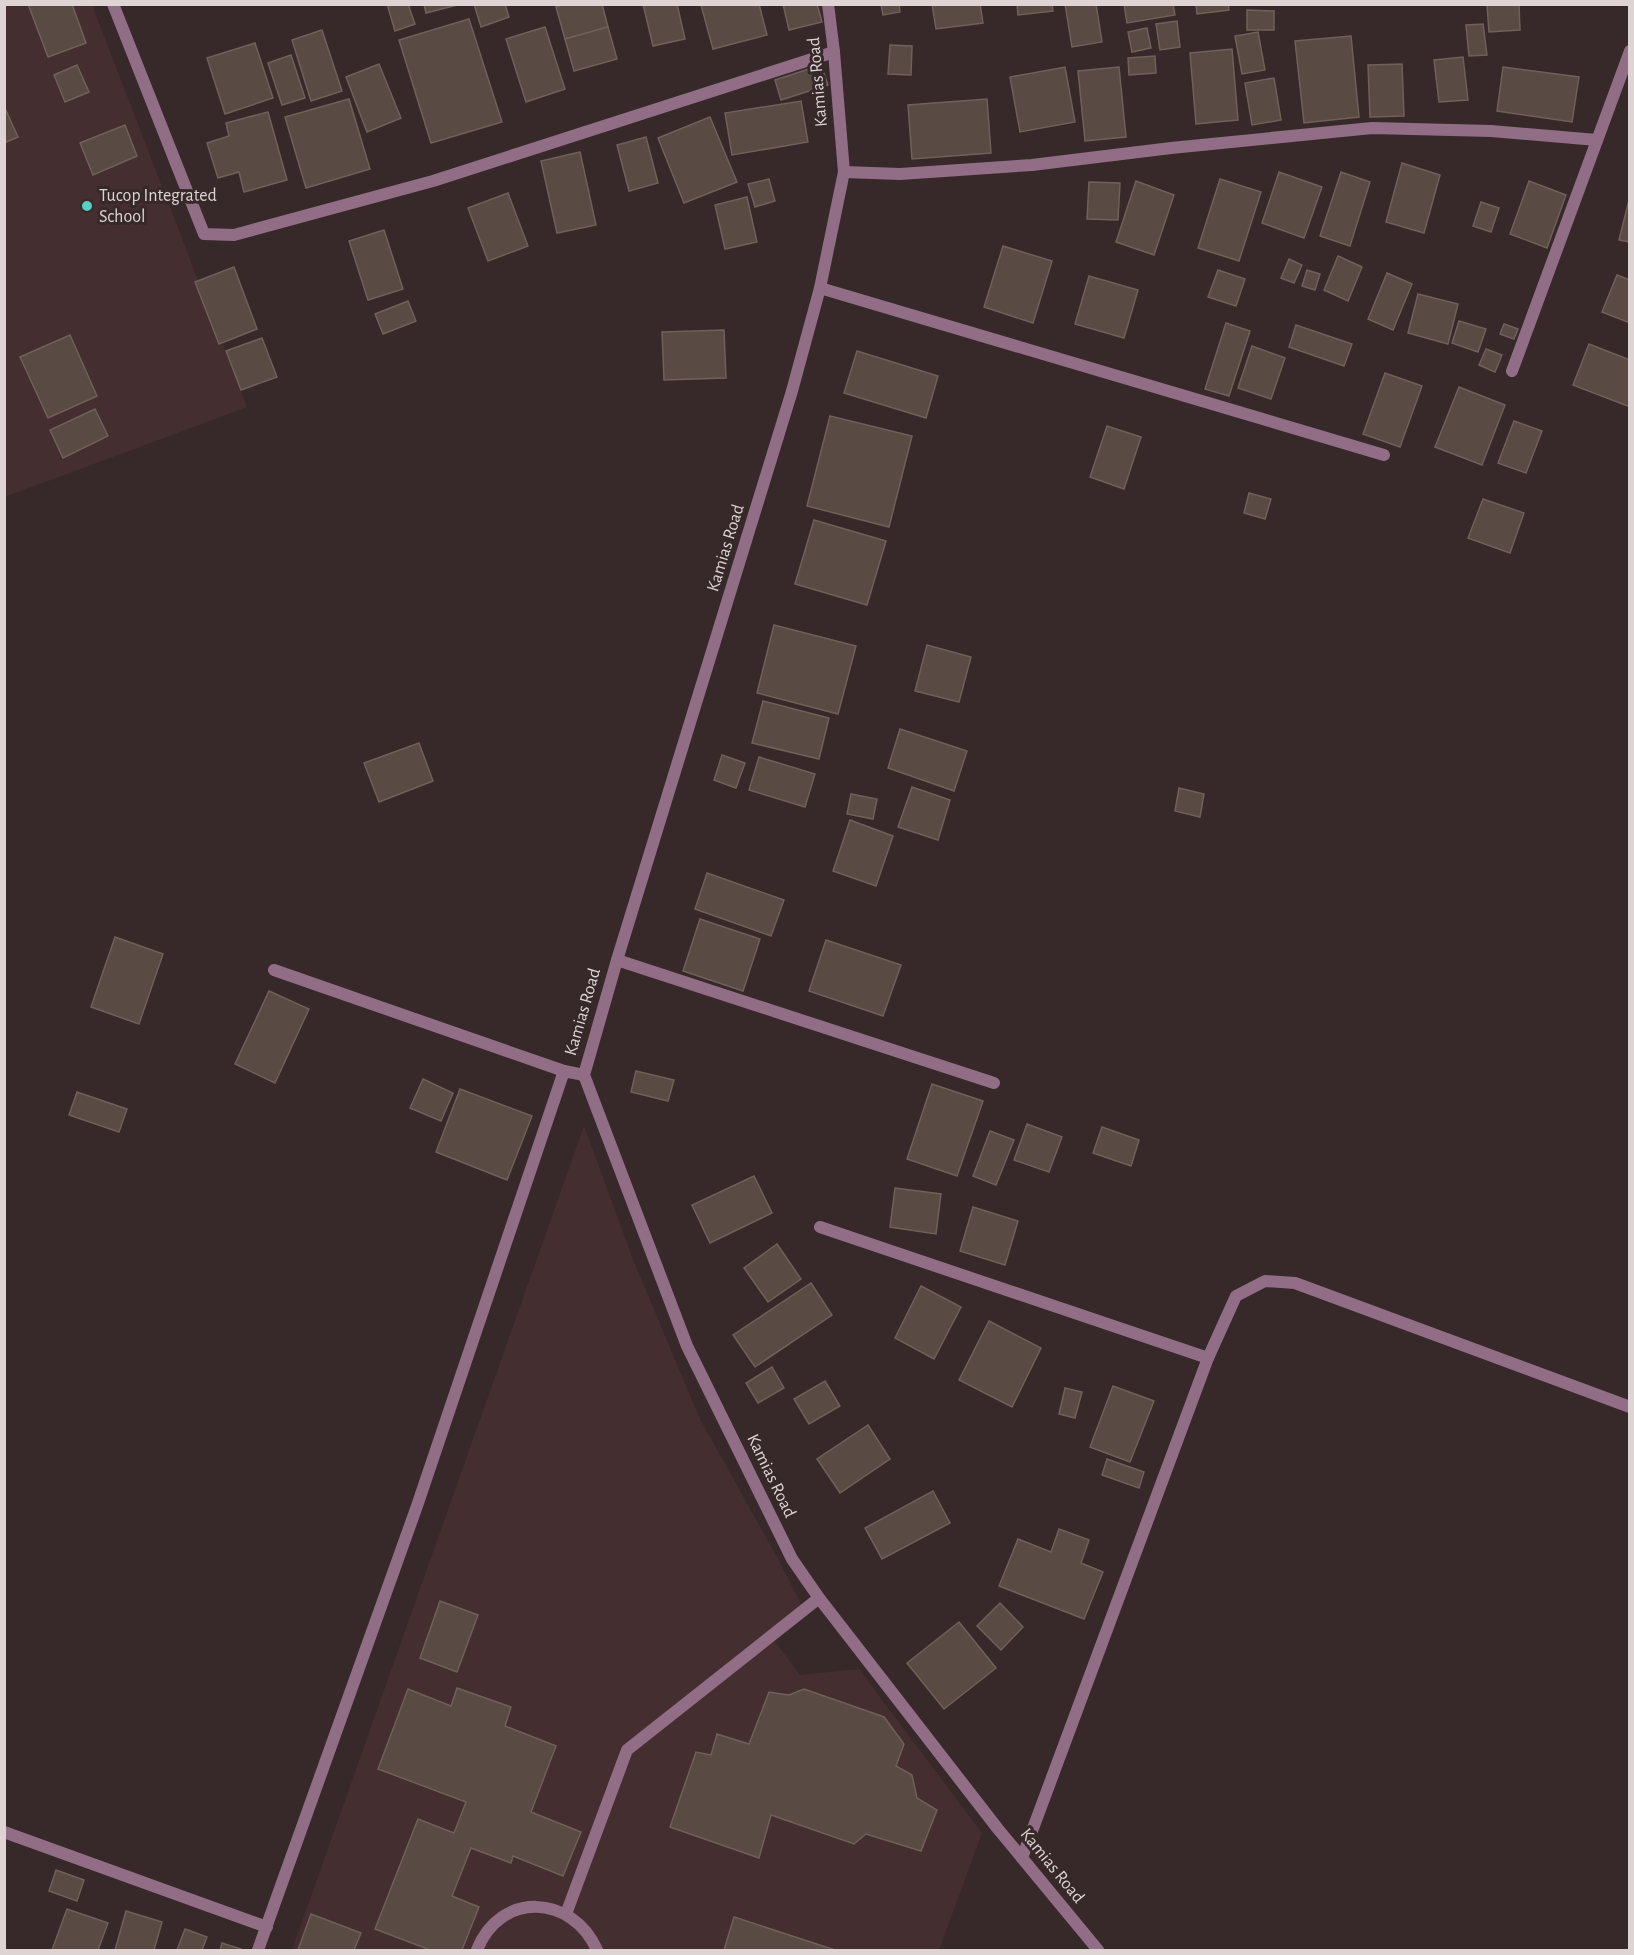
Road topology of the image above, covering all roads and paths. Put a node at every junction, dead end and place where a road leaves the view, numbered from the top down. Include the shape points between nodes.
1 (113, 4) edge
2 (828, 4) edge
3 (1629, 51) edge
4 (834, 52) junction
5 (1598, 140) junction
6 (844, 172) junction
7 (820, 288) junction
8 (1512, 371) dead end
9 (1384, 454) dead end
10 (617, 960) junction
11 (273, 970) dead end
12 (564, 1071) junction
13 (584, 1075) junction
14 (994, 1083) dead end
15 (820, 1227) dead end
16 (1208, 1358) junction
17 (1629, 1407) edge
18 (819, 1598) junction
19 (4, 1832) edge
20 (1022, 1858) junction
21 (566, 1914) junction
22 (267, 1927) junction
23 (258, 1950) edge
24 (477, 1950) edge
25 (597, 1950) edge
26 (1098, 1950) edge

1 - 4 street via 204,234 234,236 432,181
2 - 4 street, Kamias Road
3 - 5 street
4 - 6 street, Kamias Road
5 - 6 street via 1491,131 1372,128 1032,165 900,174
5 - 8 street
6 - 7 street, Kamias Road
7 - 9 street
7 - 10 street, Kamias Road
10 - 13 street, Kamias Road
10 - 14 street
11 - 12 street
12 - 13 street
12 - 22 street via 417,1506
13 - 18 street, Kamias Road via 687,1346 792,1559
15 - 16 street
16 - 17 street via 1236,1296 1265,1281 1295,1283
16 - 20 street
18 - 20 street, Kamias Road
18 - 21 street via 627,1750
19 - 22 street
20 - 26 street, Kamias Road
21 - 24 street via 535,1907 504,1916 492,1926
21 - 25 street via 580,1924
22 - 23 street

